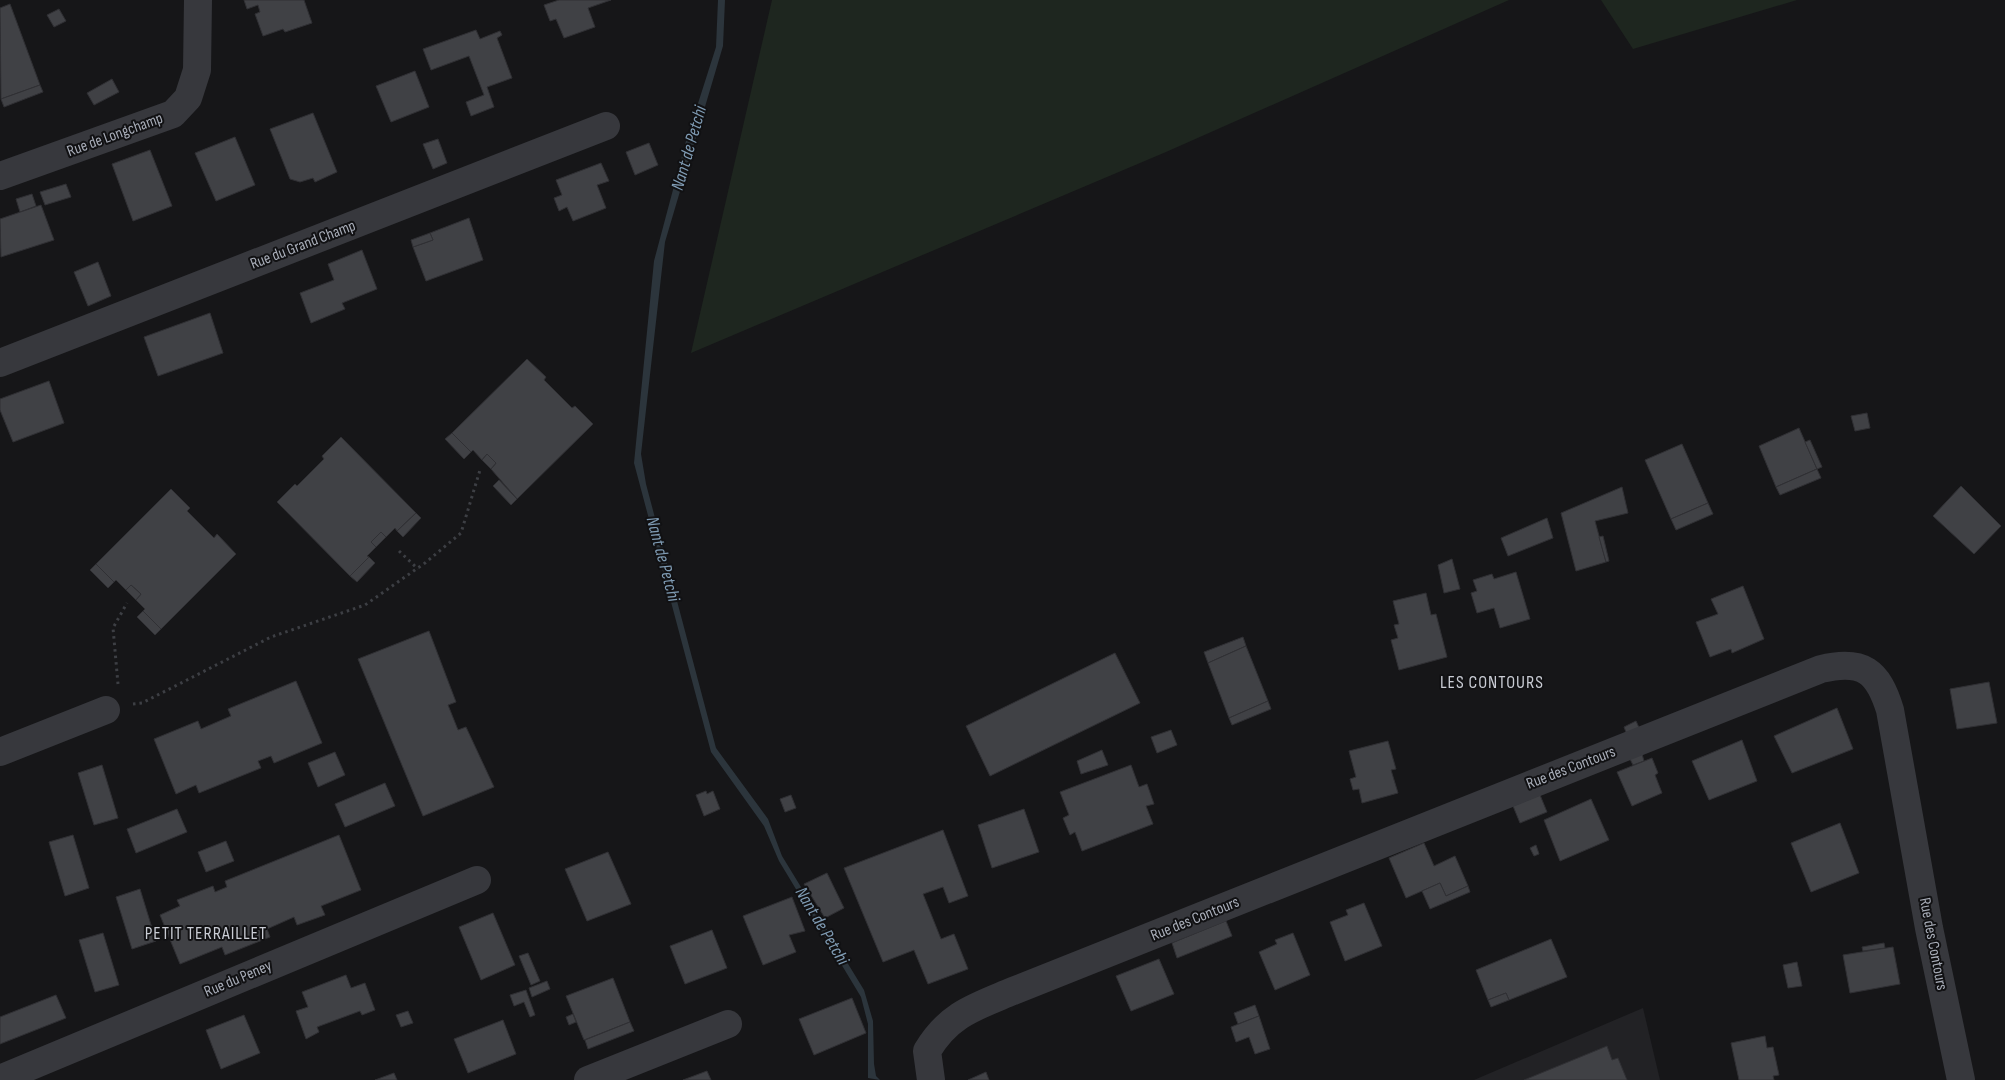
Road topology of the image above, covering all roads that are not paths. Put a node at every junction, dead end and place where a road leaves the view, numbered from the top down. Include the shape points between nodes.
1 (198, 0) edge
2 (606, 126) dead end
3 (0, 176) edge
4 (0, 363) edge
5 (113, 709) road end
6 (0, 752) edge
7 (477, 880) dead end
8 (728, 1024) dead end
9 (0, 1079) edge
10 (588, 1080) edge
11 (931, 1080) edge
12 (1961, 1080) edge

1 - 3 street, Rue de Longchamp via 197,70 188,98 173,114
2 - 4 street, Rue du Grand Champ
5 - 6 street
7 - 9 street, Rue du Peney
8 - 10 street
11 - 12 street, Rue des Contours via 927,1051 938,1032 962,1013 1442,818 1834,666 1858,667 1871,674 1879,681 1888,703 1929,928

